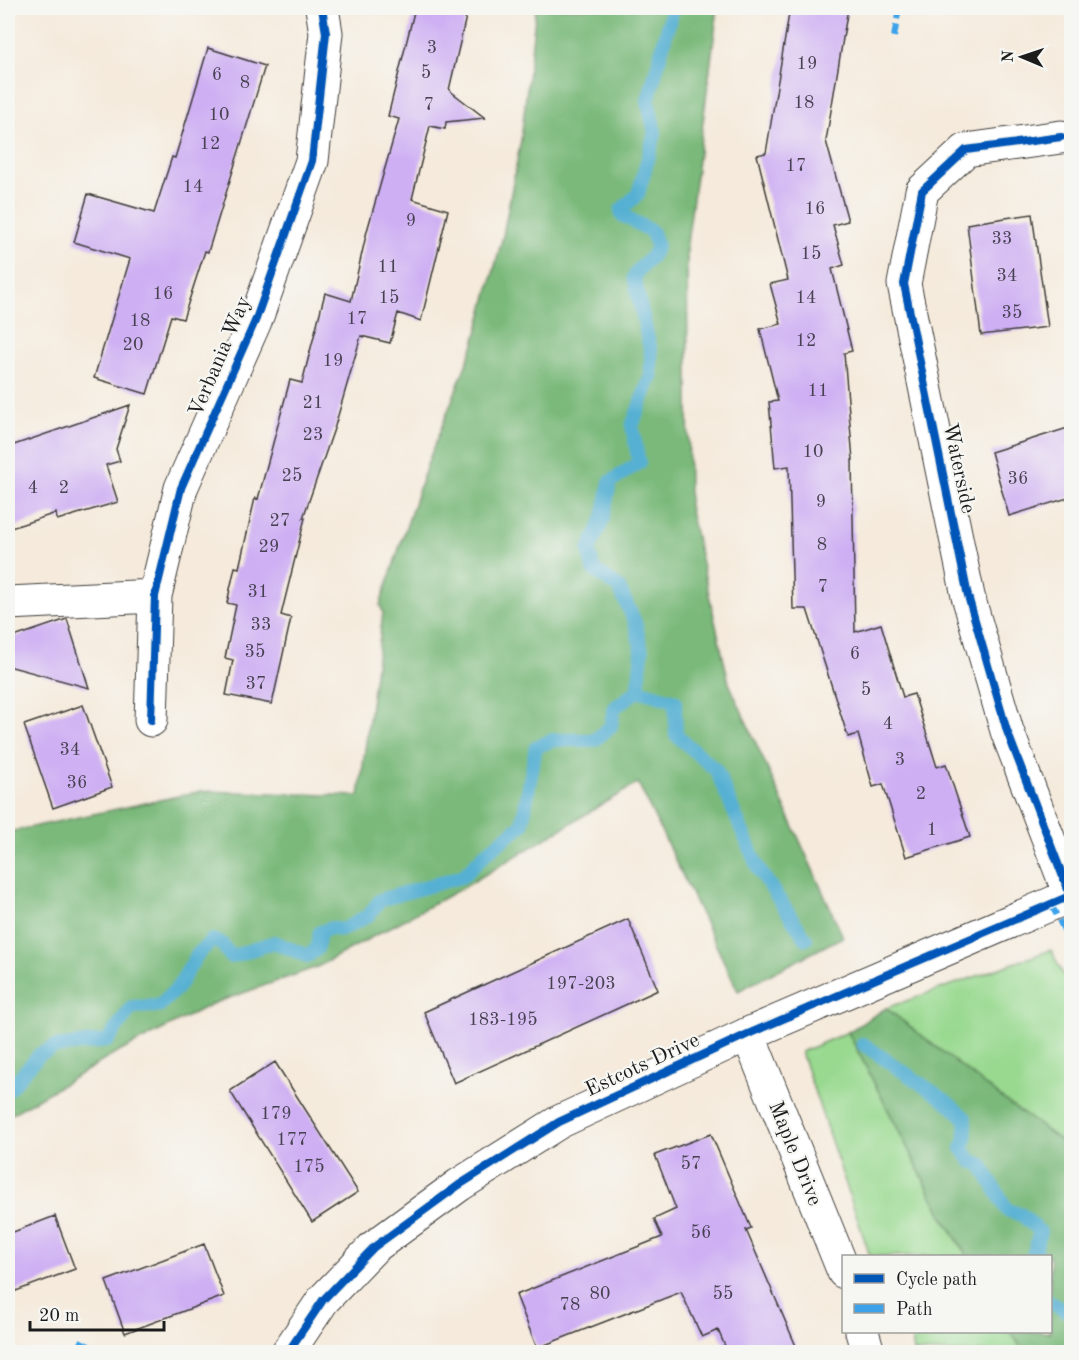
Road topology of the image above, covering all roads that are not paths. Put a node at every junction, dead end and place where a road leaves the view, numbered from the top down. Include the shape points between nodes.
1 (322, 8) edge
2 (1061, 136) dead end
3 (155, 596) junction
4 (8, 603) edge
5 (151, 720) dead end
6 (1071, 895) edge
7 (748, 1034) junction
8 (842, 1269) edge
9 (862, 1333) edge
10 (288, 1353) edge
11 (868, 1353) edge

1 - 3 street, Verbania Way via 326,33 312,160 256,319 181,488
2 - 6 street, Waterside via 966,150 929,184 922,191 904,284 968,596 1007,731
3 - 4 street
3 - 5 street, Verbania Way
6 - 7 street, Estcots Drive
7 - 8 street, Maple Drive
7 - 10 street, Estcots Drive via 559,1122 459,1185 374,1247 323,1300
9 - 11 street

